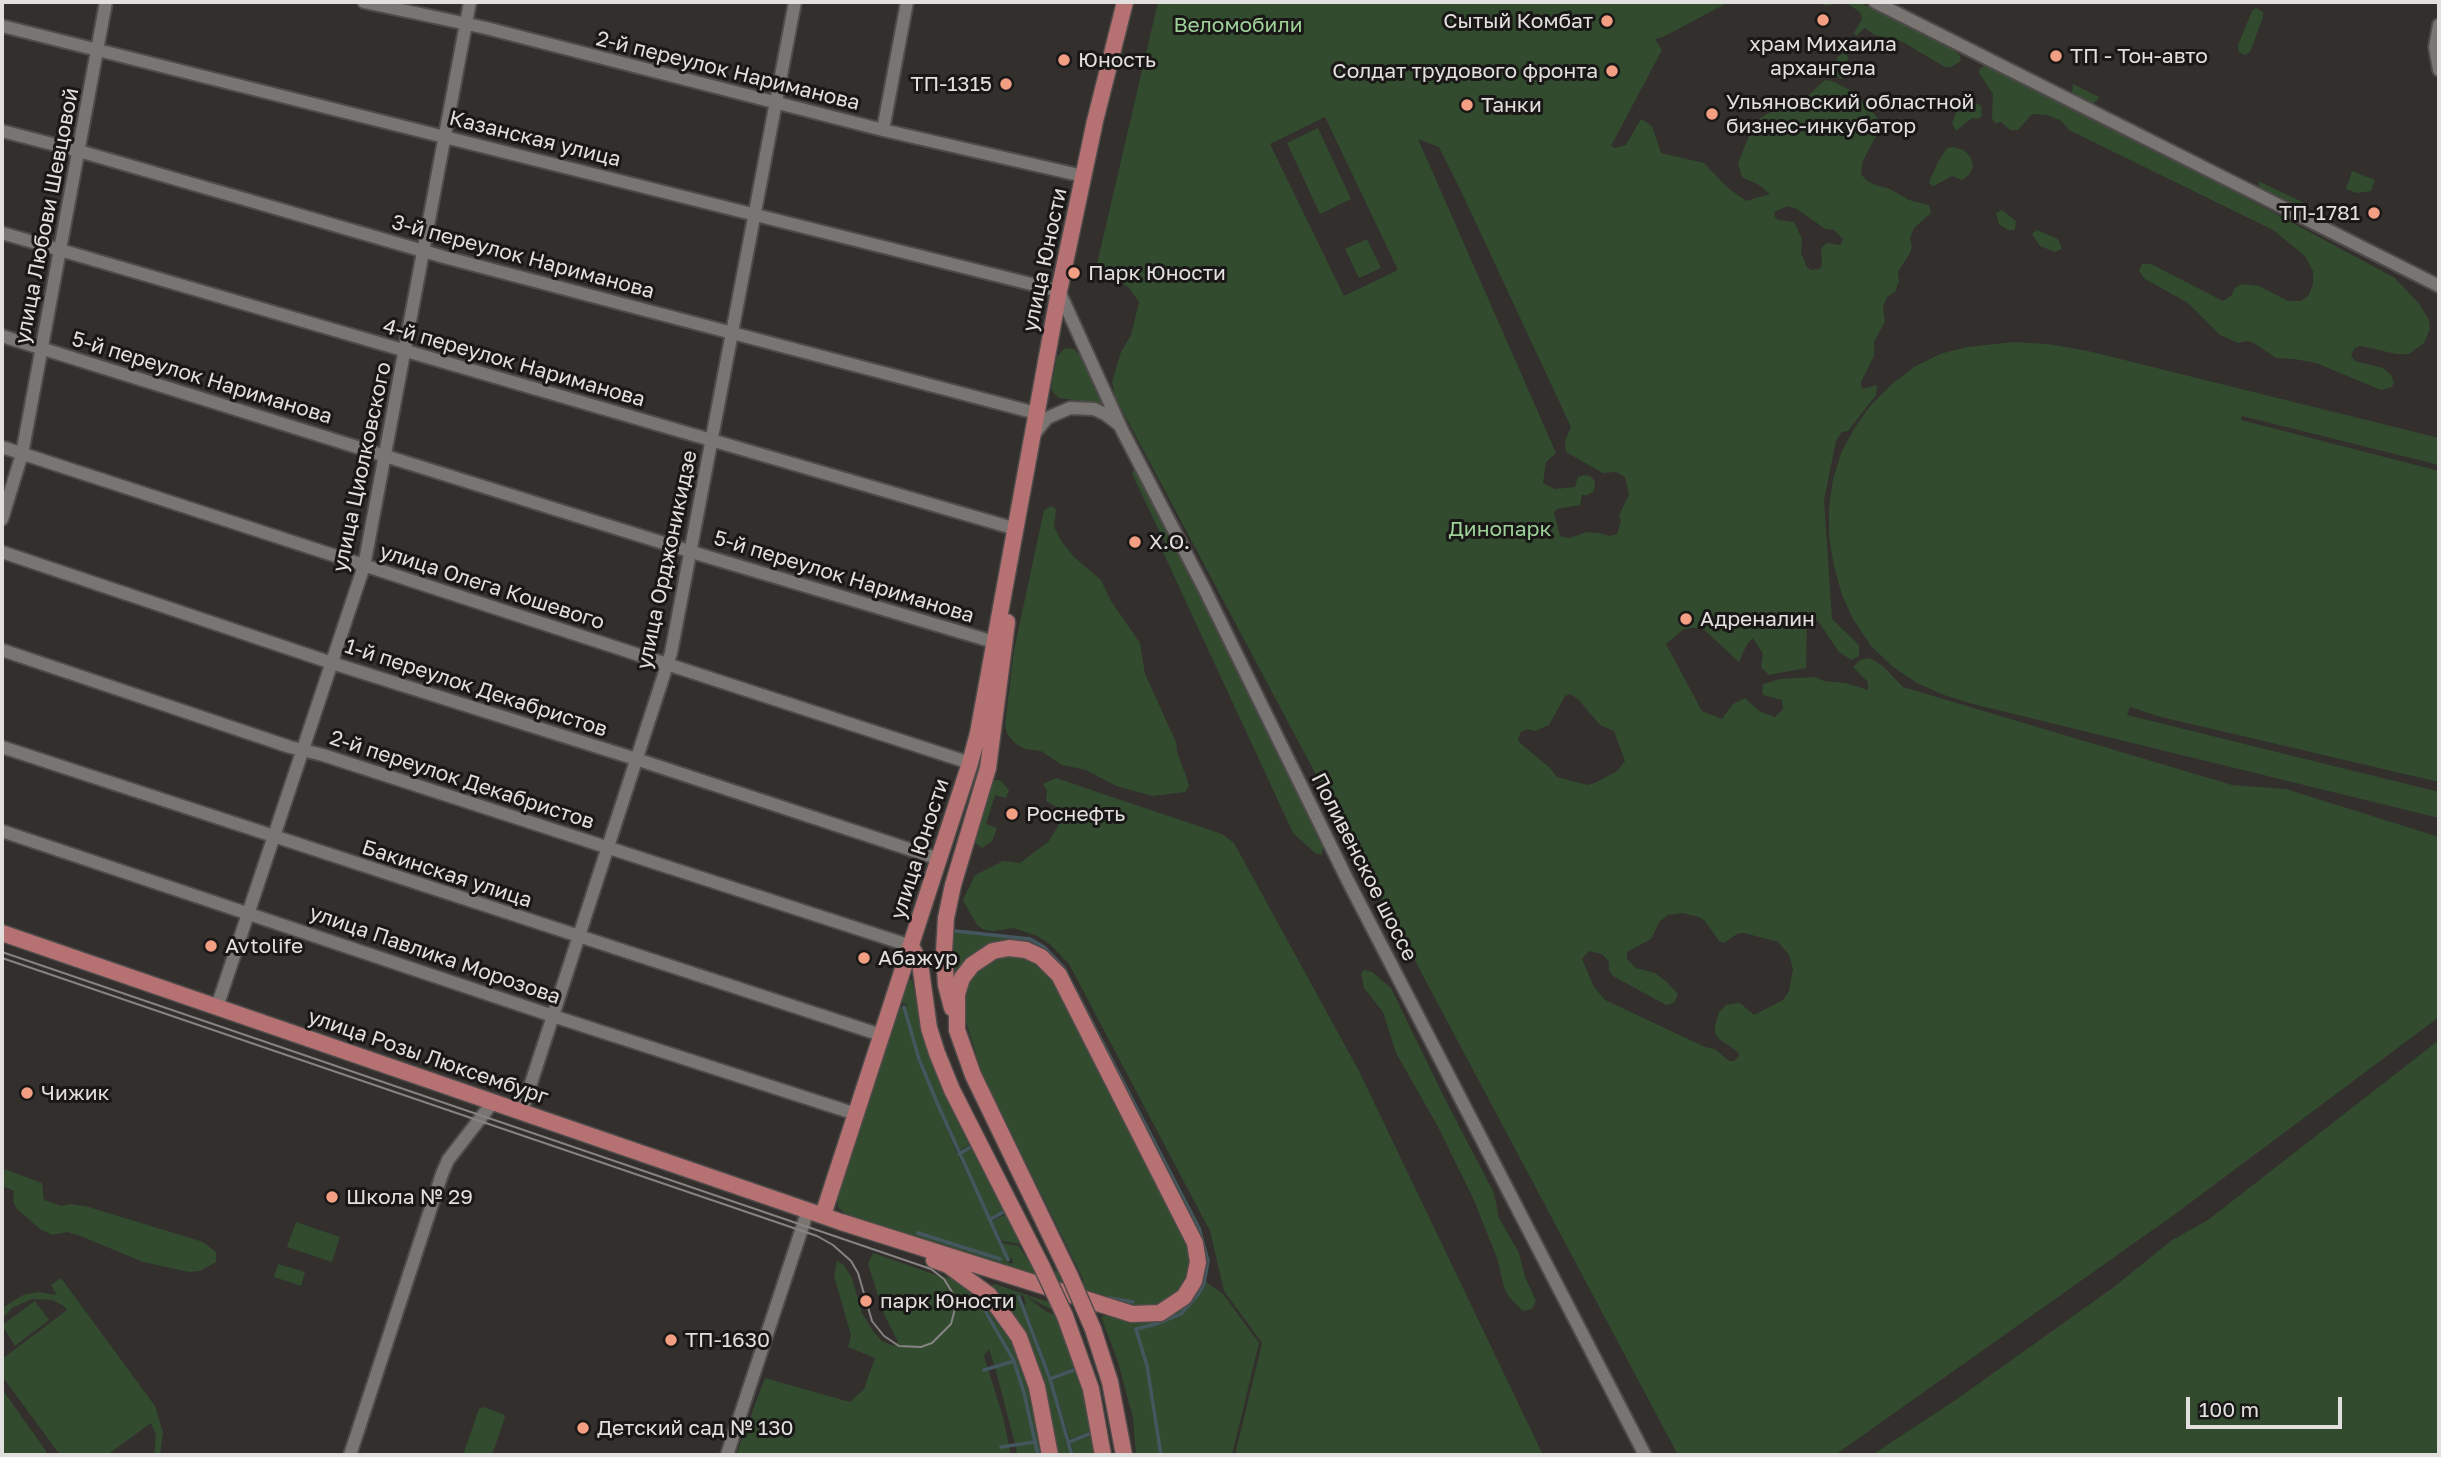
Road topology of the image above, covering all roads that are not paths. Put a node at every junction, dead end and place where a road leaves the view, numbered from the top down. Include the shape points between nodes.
1 (106, 2) edge
2 (364, 2) edge
3 (470, 2) edge
4 (795, 2) edge
5 (907, 2) edge
6 (1125, 2) edge
7 (1875, 2) edge
8 (466, 23) junction
9 (2439, 25) edge
10 (2, 26) edge
11 (98, 49) junction
12 (2439, 70) edge
13 (777, 103) junction
14 (883, 130) junction
15 (2, 131) edge
16 (445, 136) junction
17 (79, 151) junction
18 (1083, 176) junction
19 (755, 214) junction
20 (2, 233) edge
21 (60, 250) junction
22 (424, 251) junction
23 (2439, 286) edge
24 (1059, 291) junction
25 (733, 333) junction
26 (2, 336) edge
27 (42, 348) junction
28 (405, 351) junction
29 (1036, 413) junction
30 (1122, 430) junction
31 (1032, 436) junction
32 (712, 440) junction
33 (2, 447) edge
34 (23, 454) junction
35 (386, 456) junction
36 (2, 519) edge
37 (1016, 529) junction
38 (691, 551) junction
39 (2, 552) edge
40 (364, 566) junction
41 (994, 642) junction
42 (2, 650) edge
43 (332, 663) junction
44 (667, 664) junction
45 (2, 747) edge
46 (303, 750) junction
47 (636, 759) junction
48 (970, 763) junction
49 (2, 831) edge
50 (274, 838) junction
51 (608, 846) junction
52 (939, 859) junction
53 (249, 913) junction
54 (2, 933) edge
55 (579, 936) junction
56 (911, 946) junction
57 (218, 1007) junction
58 (553, 1016) junction
59 (957, 1030) junction
60 (881, 1035) junction
61 (493, 1102) junction
62 (522, 1111) junction
63 (856, 1114) junction
64 (815, 1213) junction
65 (841, 1222) junction
66 (350, 1455) edge
67 (727, 1455) edge
68 (1050, 1455) edge
69 (1102, 1455) edge
70 (1124, 1455) edge
71 (1645, 1455) edge

1 - 11 street, улица Любови Шевцовой
2 - 8 street, 2-й переулок Нариманова
3 - 8 street, улица Циолковского
4 - 13 street, улица Орджоникидзе
5 - 14 street
6 - 18 main road, улица Юности
7 - 23 street
8 - 13 street, 2-й переулок Нариманова
8 - 16 street, улица Циолковского
9 - 12 street via 2435,47
10 - 11 street, Казанская улица
11 - 16 street, Казанская улица
11 - 17 street, улица Любови Шевцовой
13 - 14 street, 2-й переулок Нариманова
13 - 19 street, улица Орджоникидзе
14 - 18 street, 2-й переулок Нариманова
15 - 17 street, 3-й переулок Нариманова
16 - 19 street, Казанская улица
16 - 22 street, улица Циолковского
17 - 21 street, улица Любови Шевцовой
17 - 22 street, 3-й переулок Нариманова
18 - 24 main road, улица Юности
19 - 24 street, Казанская улица
19 - 25 street, улица Орджоникидзе
20 - 21 street, 4-й переулок Нариманова
21 - 27 street, улица Любови Шевцовой
21 - 28 street, 4-й переулок Нариманова
22 - 25 street, 3-й переулок Нариманова
22 - 28 street, улица Циолковского
24 - 29 main road, улица Юности
24 - 30 street, Поливенское шоссе
25 - 29 street, 3-й переулок Нариманова
25 - 32 street, улица Орджоникидзе
26 - 27 street, 5-й переулок Нариманова
27 - 34 street, улица Любови Шевцовой
27 - 35 street, 5-й переулок Нариманова
28 - 32 street, 4-й переулок Нариманова
28 - 35 street, улица Циолковского
29 - 31 main road, улица Юности
30 - 31 street via 1105,414 1082,407 1058,411
30 - 71 street, Поливенское шоссе
31 - 37 main road, улица Юности
32 - 37 street, 4-й переулок Нариманова
32 - 38 street, улица Орджоникидзе
33 - 34 street, улица Олега Кошевого
34 - 36 street, улица Любови Шевцовой
34 - 40 street, улица Олега Кошевого
35 - 38 street, 5-й переулок Нариманова
35 - 40 street, улица Циолковского
37 - 41 main road, улица Юности
37 - 59 main road, улица Юности via 988,768 946,918 946,985
38 - 41 street, 5-й переулок Нариманова
38 - 44 street, улица Орджоникидзе
39 - 43 street, 1-й переулок Декабристов
40 - 43 street, улица Циолковского
40 - 44 street, улица Олега Кошевого
41 - 48 main road, улица Юности
42 - 46 street, 2-й переулок Декабристов
43 - 46 street, улица Циолковского
43 - 47 street, 1-й переулок Декабристов
44 - 47 street, улица Орджоникидзе
44 - 48 street, улица Олега Кошевого
45 - 50 street, Бакинская улица
46 - 50 street, улица Циолковского
46 - 51 street, 2-й переулок Декабристов
47 - 51 street, улица Орджоникидзе
47 - 52 street, 1-й переулок Декабристов
48 - 52 main road, улица Юности
49 - 53 street, улица Павлика Морозова
50 - 53 street, улица Циолковского
50 - 55 street, Бакинская улица
51 - 55 street, улица Орджоникидзе
51 - 56 street, 2-й переулок Декабристов
52 - 56 main road, улица Юности
53 - 57 street, улица Циолковского
53 - 58 street, улица Павлика Морозова
54 - 57 main road, улица Розы Люксембург
55 - 58 street, улица Орджоникидзе
55 - 60 street, Бакинская улица
56 - 60 main road, улица Юности
56 - 69 main road, bridge via 920,963 937,1054 1065,1316 1091,1389
57 - 61 main road, улица Розы Люксембург
58 - 62 street, улица Орджоникидзе
58 - 63 street, улица Павлика Морозова
59 - 65 main road via 959,986 978,959 1001,949 1018,948 1054,968 1195,1243 1197,1272 1190,1290 1169,1309 1151,1315 1132,1314
59 - 70 main road, улица Юности, bridge via 973,1074 1093,1329 1110,1382
60 - 63 main road, улица Юности
61 - 62 main road, улица Розы Люксембург
61 - 66 street via 442,1174
62 - 64 main road, улица Розы Люксембург
63 - 64 main road, улица Юности
64 - 65 main road, улица Розы Люксембург
64 - 67 street, улица Юности
65 - 68 main road via 948,1265 989,1295 1026,1351

